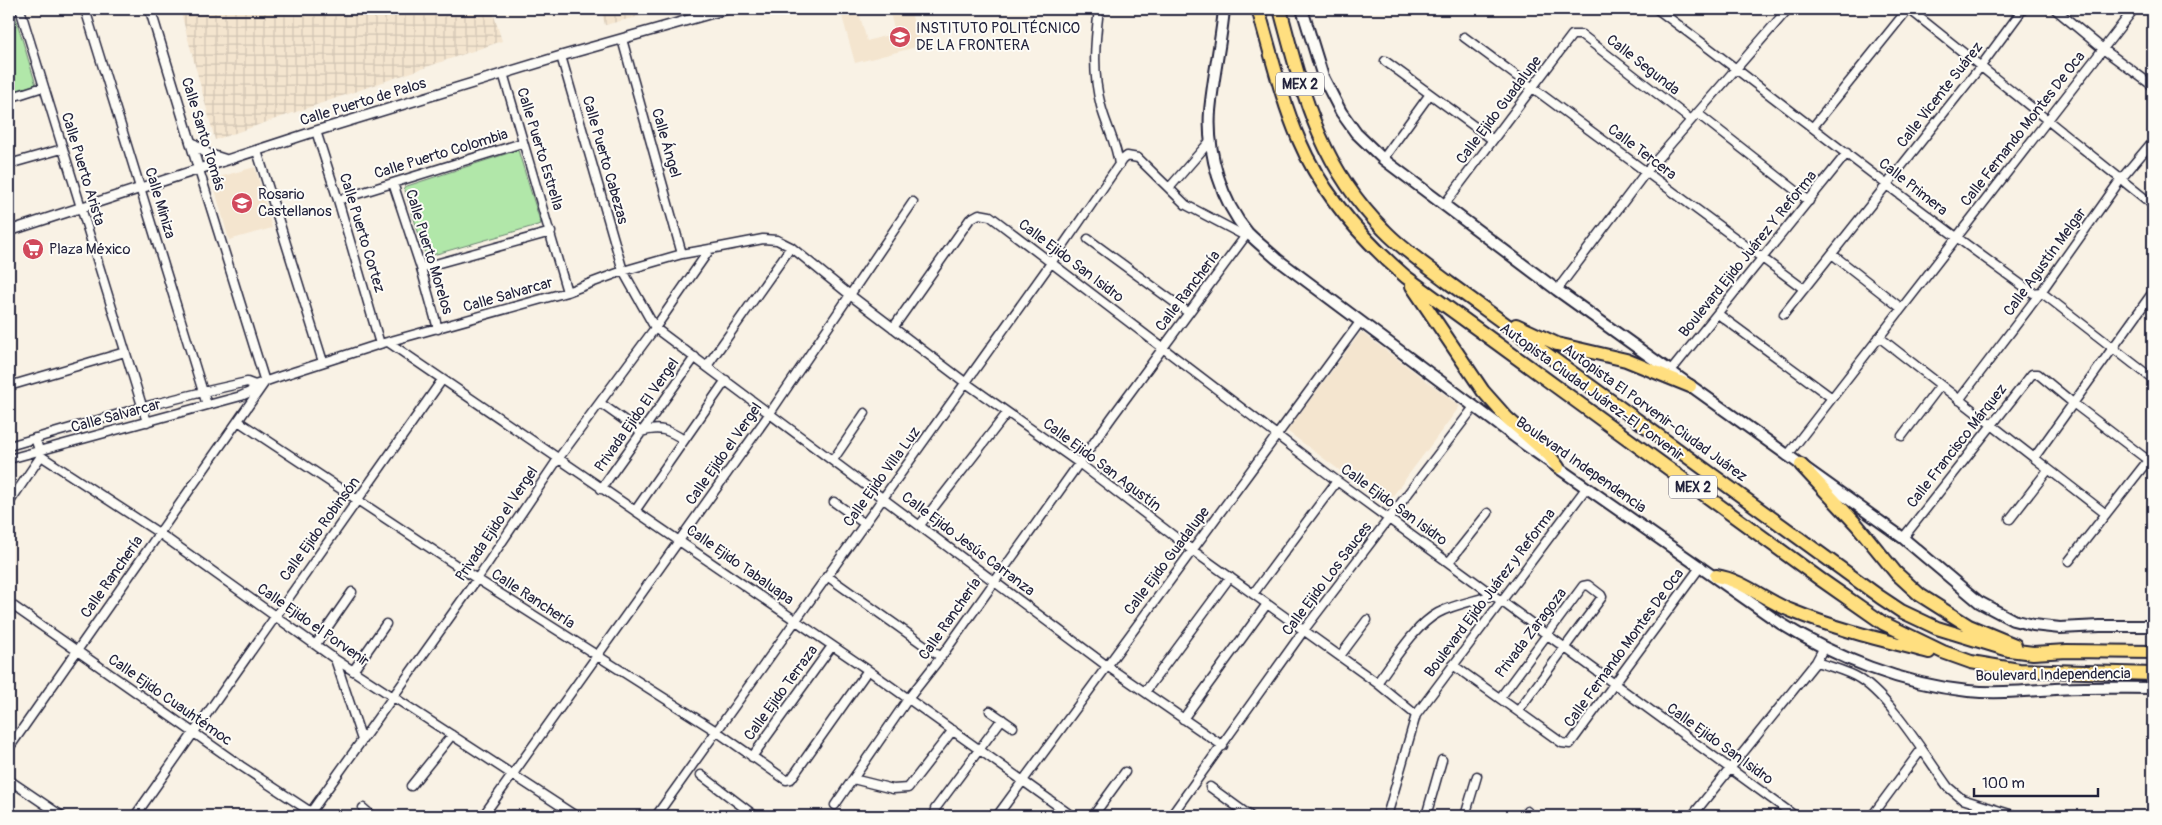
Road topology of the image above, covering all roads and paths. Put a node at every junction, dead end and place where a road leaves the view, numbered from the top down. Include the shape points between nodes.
1 (20, 9) edge
2 (85, 9) edge
3 (150, 9) edge
4 (728, 9) edge
5 (1099, 9) edge
6 (1224, 9) edge
7 (1258, 9) edge
8 (1280, 9) edge
9 (1302, 9) edge
10 (1657, 9) edge
11 (1788, 9) edge
12 (1908, 9) edge
13 (2023, 9) edge
14 (2055, 9) edge
15 (2134, 9) edge
16 (1577, 34) joint
17 (1464, 37) dead end
18 (622, 39) junction
19 (2103, 48) junction
20 (562, 56) junction
21 (1385, 61) dead end
22 (1981, 66) junction
23 (1736, 68) junction
24 (503, 73) junction
25 (2153, 86) edge
26 (43, 87) junction
27 (1534, 87) junction
28 (1430, 94) junction
29 (9, 98) edge
30 (1697, 113) junction
31 (1691, 120) junction
32 (2047, 120) junction
33 (1813, 127) junction
34 (316, 130) junction
35 (1211, 140) junction
36 (1493, 140) junction
37 (2153, 141) edge
38 (191, 142) junction
39 (522, 143) junction
40 (62, 149) junction
41 (257, 151) junction
42 (1847, 153) junction
43 (1383, 159) junction
44 (227, 160) junction
45 (9, 164) edge
46 (1119, 165) junction
47 (199, 170) junction
48 (1646, 172) junction
49 (2121, 180) junction
50 (393, 183) junction
51 (1888, 184) junction
52 (1170, 187) junction
53 (142, 188) junction
54 (338, 200) junction
55 (1809, 201) junction
56 (913, 202) dead end
57 (1444, 205) junction
58 (2153, 205) edge
59 (80, 209) junction
60 (9, 231) edge
61 (551, 232) junction
62 (1247, 234) junction
63 (1955, 238) junction
64 (770, 239) joint
65 (1088, 239) dead end
66 (791, 246) junction
67 (710, 249) junction
68 (682, 254) junction
69 (1832, 254) junction
70 (1763, 258) junction
71 (1051, 263) junction
72 (421, 268) junction
73 (623, 271) junction
74 (1406, 277) junction
75 (1804, 289) junction
76 (1557, 290) junction
77 (567, 292) junction
78 (2041, 292) junction
79 (2153, 292) edge
80 (850, 295) junction
81 (1482, 306) junction
82 (1902, 308) junction
83 (1188, 313) junction
84 (1718, 314) junction
85 (1784, 314) dead end
86 (1360, 322) junction
87 (655, 328) junction
88 (893, 328) junction
89 (438, 329) junction
90 (1879, 337) junction
91 (384, 343) junction
92 (1163, 347) junction
93 (2112, 348) junction
94 (124, 352) junction
95 (695, 357) junction
96 (323, 362) junction
97 (707, 366) junction
98 (1670, 372) junction
99 (2153, 379) edge
100 (442, 380) junction
101 (726, 380) junction
102 (265, 382) junction
103 (966, 383) junction
104 (255, 385) junction
105 (9, 386) edge
106 (1690, 386) junction
107 (1940, 386) junction
108 (203, 392) junction
109 (1832, 398) junction
110 (1960, 400) junction
111 (600, 403) junction
112 (2073, 404) junction
113 (208, 405) junction
114 (143, 407) junction
115 (1474, 407) junction
116 (770, 413) junction
117 (865, 413) dead end
118 (1007, 413) junction
119 (238, 420) junction
120 (147, 422) junction
121 (1991, 426) junction
122 (641, 432) junction
123 (1278, 434) junction
124 (1902, 436) dead end
125 (35, 438) junction
126 (684, 440) junction
127 (9, 446) edge
128 (40, 454) junction
129 (1787, 456) junction
130 (2034, 458) junction
131 (558, 459) junction
132 (2152, 459) edge
133 (9, 460) edge
134 (833, 460) junction
135 (1079, 463) junction
136 (1801, 465) junction
137 (1558, 467) junction
138 (2048, 470) junction
139 (1337, 481) junction
140 (1587, 487) junction
141 (601, 488) junction
142 (884, 497) junction
143 (359, 499) junction
144 (834, 502) dead end
145 (9, 503) edge
146 (636, 511) junction
147 (1488, 513) dead end
148 (2106, 514) junction
149 (1389, 519) junction
150 (2010, 519) dead end
151 (865, 524) junction
152 (920, 525) junction
153 (159, 533) junction
154 (1903, 538) junction
155 (680, 540) junction
156 (1192, 550) junction
157 (2069, 561) dead end
158 (1449, 562) junction
159 (1701, 566) junction
160 (827, 576) junction
161 (1716, 576) junction
162 (1230, 577) junction
163 (477, 579) junction
164 (994, 581) junction
165 (352, 592) dead end
166 (1253, 594) junction
167 (1493, 595) junction
168 (1500, 600) junction
169 (9, 604) edge
170 (1267, 604) junction
171 (275, 616) junction
172 (794, 620) junction
173 (1367, 620) dead end
174 (386, 624) dead end
175 (2153, 626) edge
176 (1304, 630) junction
177 (1547, 634) junction
178 (316, 644) junction
179 (832, 646) junction
180 (1824, 647) junction
181 (1566, 648) junction
182 (77, 652) junction
183 (2153, 652) edge
184 (2033, 653) junction
185 (596, 656) junction
186 (1340, 656) junction
187 (1955, 656) junction
188 (941, 657) junction
189 (335, 659) junction
190 (1816, 662) junction
191 (1860, 663) junction
192 (1453, 665) junction
193 (1107, 666) junction
194 (868, 670) junction
195 (353, 671) junction
196 (2153, 674) edge
197 (1854, 675) junction
198 (1377, 683) junction
199 (1615, 684) junction
200 (2153, 688) edge
201 (1145, 692) junction
202 (394, 697) junction
203 (1500, 698) junction
204 (908, 699) junction
205 (990, 711) dead end
206 (1518, 711) junction
207 (1416, 715) junction
208 (1183, 719) junction
209 (1002, 720) junction
210 (1013, 727) dead end
211 (952, 730) junction
212 (716, 731) junction
213 (194, 733) junction
214 (452, 735) junction
215 (362, 740) junction
216 (1223, 746) junction
217 (9, 748) edge
218 (980, 748) junction
219 (1921, 750) junction
220 (752, 757) junction
221 (1442, 760) dead end
222 (1731, 768) junction
223 (1126, 772) dead end
224 (701, 775) dead end
225 (513, 776) junction
226 (1477, 776) dead end
227 (853, 779) junction
228 (9, 780) edge
229 (1023, 780) junction
230 (411, 786) dead end
231 (1210, 787) dead end
232 (835, 805) dead end
233 (363, 808) dead end
234 (935, 809) dead end
235 (312, 815) edge
236 (62, 816) edge
237 (135, 816) edge
238 (372, 816) edge
239 (483, 816) edge
240 (576, 816) edge
241 (656, 816) edge
242 (755, 816) edge
243 (997, 816) edge
244 (1072, 816) edge
245 (1092, 816) edge
246 (1171, 816) edge
247 (1250, 816) edge
248 (1387, 816) edge
249 (1426, 816) edge
250 (1465, 816) edge
251 (1692, 816) edge
252 (1795, 816) edge
253 (1872, 816) edge
254 (2016, 816) edge

1 - 26 street, Calle Puerto Arista
2 - 53 street, Calle Miniza
3 - 38 street, Calle Santo Tomás
4 - 18 street, Calle Puerto de Palos
5 - 46 street via 1094,55 1096,77
6 - 35 main road, Boulevard Independencia via 1210,112
7 - 74 highway, Autopista Ciudad Juárez-El Porvenir / MEX 2 via 1284,100 1307,157 1346,217 1378,254
8 - 81 highway, Autopista El Porvenir-Ciudad Juárez / MEX 2 via 1303,96 1317,132 1352,193 1385,232
9 - 43 main road, MEX 2 via 1323,77 1341,112 1356,133
10 - 23 street, Calle Primera
11 - 23 street
12 - 22 street
12 - 33 street
13 - 22 street, Calle Vicente Suárez
14 - 19 street
15 - 19 street, Calle Fernando Montes De Oca
16 - 27 street, Calle Ejido Guadalupe via 1572,34
16 - 31 street, Calle Segunda
17 - 27 street, Calle Tercera
18 - 20 street, Calle Puerto de Palos
18 - 68 street, Calle Ángel
19 - 25 street
19 - 32 street, Calle Fernando Montes De Oca
20 - 24 street, Calle Puerto de Palos
20 - 73 street, Calle Puerto Cabezas
21 - 28 street
22 - 32 street
22 - 51 street, Calle Vicente Suárez
23 - 30 street
23 - 33 street, Calle Primera
24 - 34 street, Calle Puerto de Palos
24 - 39 street, Calle Puerto Estrella
26 - 29 street
26 - 40 street, Calle Puerto Arista
27 - 36 street, Calle Ejido Guadalupe
27 - 48 street, Calle Tercera
28 - 36 street
28 - 43 street
30 - 31 street
30 - 55 street
31 - 48 street
32 - 49 street
32 - 63 street, Calle Fernando Montes De Oca
33 - 42 street, Calle Primera
34 - 41 street, Calle Puerto de Palos
34 - 54 street, Calle Puerto Cortez
35 - 52 street
35 - 62 main road, Boulevard Independencia via 1224,194
36 - 57 street, Calle Ejido Guadalupe
37 - 49 street, Calle Agustín Melgar
38 - 44 street via 208,154
38 - 47 street, Calle Santo Tomás
39 - 50 street, Calle Puerto Colombia
39 - 61 street, Calle Puerto Estrella
40 - 45 street
40 - 59 street, Calle Puerto Arista
41 - 44 street, Calle Puerto de Palos
41 - 96 street
42 - 51 street, Calle Primera
42 - 55 street, Boulevard Ejido Juárez Y Reforma
43 - 57 main road, MEX 2
44 - 47 street, Calle Puerto de Palos
46 - 52 street, Calle Ejido Villa Luz via 1131,155 1138,158
46 - 71 street, Calle Ejido Villa Luz
47 - 53 street, Calle Puerto de Palos
47 - 102 street, Calle Santo Tomás
48 - 70 street, Calle Tercera
48 - 76 street
49 - 58 street
49 - 78 street, Calle Agustín Melgar
50 - 54 street, Calle Puerto Colombia
50 - 72 street, Calle Puerto Morelos
51 - 63 street, Calle Primera
51 - 69 street, Calle Vicente Suárez
52 - 62 street via 1191,208
53 - 59 street, Calle Puerto de Palos
53 - 108 street, Calle Miniza
54 - 91 street, Calle Puerto Cortez
55 - 70 street, Boulevard Ejido Juárez Y Reforma
56 - 80 street, Calle Ejido el Vergel
57 - 76 main road, MEX 2
59 - 60 street, Calle Puerto de Palos
59 - 94 street, Calle Puerto Arista
61 - 72 street, Calle Puerto Estrella
61 - 77 street, Calle Puerto Estrella
62 - 83 street, Calle Ranchería
62 - 86 main road, Boulevard Independencia
63 - 78 street, Calle Primera via 2033,293
63 - 82 street, Calle Fernando Montes De Oca
64 - 66 street, Calle Ejido San Agustín
64 - 67 street, Calle Salvarcar
65 - 83 street
66 - 80 street, Calle Ejido San Agustín
66 - 97 street
67 - 68 street, Calle Salvarcar
67 - 87 street, Privada Ejido el Vergel
68 - 73 street, Calle Salvarcar
69 - 75 street, Calle Vicente Suárez
69 - 82 street
70 - 75 street, Calle Tercera
70 - 84 street, Boulevard Ejido Juárez Y Reforma
71 - 88 street, Calle Ejido San Isidro via 990,216 979,214 970,220
71 - 92 street, Calle Ejido San Isidro
71 - 103 street, Calle Ejido Villa Luz
72 - 89 street, Calle Puerto Morelos
73 - 77 street, Calle Salvarcar
73 - 87 street, Calle Ejido Jesús Carranza
74 - 137 highway via 1483,391
74 - 187 highway, Autopista Ciudad Juárez-El Porvenir / MEX 2 via 1868,614 1905,635
75 - 85 street, Calle Vicente Suárez
76 - 98 main road, MEX 2
77 - 89 street, Calle Salvarcar
78 - 93 street, Calle Primera
78 - 110 street, Calle Agustín Melgar
79 - 93 street
80 - 88 street, Calle Ejido San Agustín
80 - 116 street, Calle Ejido el Vergel
81 - 106 highway via 1557,344 1626,360
81 - 184 highway, Autopista El Porvenir-Ciudad Juárez / MEX 2 via 1901,610 1937,628 1989,645
82 - 90 street, Calle Fernando Montes De Oca
83 - 92 street, Calle Ranchería
84 - 98 street, Boulevard Ejido Juárez Y Reforma
84 - 109 street
86 - 115 main road, Boulevard Independencia
86 - 123 street, Calle Ejido Guadalupe
87 - 95 street, Calle Ejido Jesús Carranza
87 - 111 street, Privada Ejido el Vergel
88 - 103 street, Calle Ejido San Agustín
89 - 91 street, Calle Salvarcar
90 - 107 street
90 - 109 street, Calle Fernando Montes De Oca
91 - 96 street, Calle Salvarcar
91 - 100 street, Calle Ejido Tabaluapa
92 - 123 street, Calle Ejido San Isidro
92 - 135 street, Calle Ranchería
93 - 99 street, Calle Primera
93 - 112 street
94 - 105 street
94 - 114 street, Calle Puerto Arista
95 - 97 street, Calle Ejido Jesús Carranza
95 - 122 street, Privada Ejido El Vergel
96 - 102 street, Calle Salvarcar
97 - 101 street, Calle Ejido Jesús Carranza
98 - 106 main road, MEX 2
100 - 131 street, Calle Ejido Tabaluapa
100 - 143 street, Calle Ejido Robinsón
101 - 116 street, Calle Ejido Jesús Carranza
101 - 126 street
102 - 104 street, Calle Salvarcar
102 - 119 street, Calle Ranchería
103 - 118 street, Calle Ejido San Agustín
103 - 142 street, Calle Ejido Villa Luz
104 - 108 street, Calle Salvarcar via 247,382
104 - 113 street, Calle Salvarcar via 250,392
106 - 129 main road, MEX 2
107 - 110 street
107 - 124 street
108 - 113 street, Calle Miniza
108 - 114 street, Calle Salvarcar
109 - 129 street, Calle Fernando Montes De Oca
110 - 121 street
111 - 122 street
111 - 131 street, Privada Ejido el Vergel
112 - 121 street, Calle Francisco Márquez via 2038,374 2031,374
112 - 130 street
112 - 132 street
113 - 120 street, Calle Salvarcar
114 - 120 street, Calle Puerto Arista
114 - 125 street, Calle Salvarcar
115 - 137 main road, Boulevard Independencia
115 - 149 street, Calle Ejido Los Sauces
116 - 134 street, Calle Ejido Jesús Carranza
116 - 155 street, Calle Ejido el Vergel
117 - 134 street
118 - 135 street, Calle Ejido San Agustín
118 - 152 street
119 - 143 street, Calle Ranchería
119 - 153 street, Calle Ranchería
120 - 128 street, Calle Salvarcar
121 - 130 street
121 - 154 street, Calle Francisco Márquez
122 - 126 street via 662,428
122 - 141 street, Privada Ejido El Vergel
123 - 139 street, Calle Ejido San Isidro
123 - 156 street, Calle Ejido Guadalupe
125 - 127 street, Calle Salvarcar
125 - 128 street
126 - 146 street
128 - 133 street, Calle Salvarcar
128 - 145 street
128 - 153 street, Calle Ejido el Porvenir
129 - 136 main road, MEX 2
130 - 138 street
131 - 141 street, Calle Ejido Tabaluapa
131 - 163 street, Privada Ejido el Vergel
132 - 148 street
134 - 142 street, Calle Ejido Jesús Carranza
135 - 156 street, Calle Ejido San Agustín
135 - 164 street, Calle Ranchería
136 - 154 main road, MEX 2
136 - 184 highway via 1896,573 1920,595 1969,626
137 - 140 main road, Boulevard Independencia
138 - 148 street
138 - 150 street
139 - 149 street, Calle Ejido San Isidro
139 - 166 street
140 - 159 main road, Boulevard Independencia
140 - 168 street, Boulevard Ejido Juárez y Reforma
141 - 146 street, Calle Ejido Tabaluapa
142 - 151 street, Calle Ejido Villa Luz
142 - 152 street, Calle Ejido Jesús Carranza
143 - 163 street, Calle Ranchería
143 - 171 street, Calle Ejido Robinsón
144 - 151 street
146 - 155 street, Calle Ejido Tabaluapa
147 - 158 street
148 - 157 street
149 - 158 street, Calle Ejido San Isidro
149 - 176 street, Calle Ejido Los Sauces
151 - 160 street, Calle Ejido Villa Luz
152 - 164 street, Calle Ejido Jesús Carranza
153 - 171 street, Calle Ejido el Porvenir
153 - 182 street, Calle Ranchería
154 - 175 main road, MEX 2 via 1979,602 2013,620 2060,628
155 - 172 street, Calle Ejido Tabaluapa
155 - 185 street, Calle Ejido el Vergel
156 - 162 street, Calle Ejido San Agustín
156 - 193 street, Calle Ejido Guadalupe
158 - 167 street, Calle Ejido San Isidro
159 - 161 main road, Boulevard Independencia
159 - 199 street, Calle Fernando Montes De Oca
160 - 172 street, Calle Ejido Villa Luz
160 - 188 street
161 - 180 main road, Boulevard Independencia via 1780,623
161 - 187 highway via 1733,580 1805,616 1933,654
162 - 166 street, Calle Ejido San Agustín
162 - 201 street
163 - 185 street, Calle Ranchería
163 - 202 street, Privada Ejido el Vergel
164 - 188 street, Calle Ranchería
164 - 193 street, Calle Ejido Jesús Carranza
165 - 178 street
166 - 170 street, Calle Ejido San Agustín
167 - 168 street, Calle Ejido San Isidro
167 - 198 street via 1439,612 1430,618
168 - 177 street, Calle Ejido San Isidro
168 - 192 street, Boulevard Ejido Juárez y Reforma
169 - 182 street, Calle Ejido Cuauhtémoc
170 - 176 street, Calle Ejido San Agustín
170 - 208 street
171 - 178 street, Calle Ejido el Porvenir
171 - 213 street, Calle Ejido Robinsón
172 - 179 street, Calle Ejido Tabaluapa
172 - 212 street, Calle Ejido Villa Luz
173 - 186 street
174 - 195 street
176 - 186 street, Calle Ejido San Agustín
176 - 216 street, Calle Ejido Los Sauces
177 - 181 street, Calle Ejido San Isidro
177 - 181 street, Privada Zaragoza via 1584,585 1588,585 1602,597
177 - 203 street, Privada Zaragoza
178 - 189 street, Calle Ejido el Porvenir
179 - 194 street, Calle Ejido Tabaluapa
179 - 220 street, Calle Ejido Terraza
180 - 190 street
180 - 191 main road, Boulevard Independencia
181 - 199 street, Calle Ejido San Isidro
181 - 206 street
182 - 213 street, Calle Ejido Cuauhtémoc
182 - 217 street, Calle Ranchería
183 - 184 highway, Autopista El Porvenir-Ciudad Juárez / MEX 2
185 - 212 street, Calle Ranchería
185 - 225 street, Calle Ejido el Vergel
186 - 198 street, Calle Ejido San Agustín
187 - 196 highway, Autopista Ciudad Juárez-El Porvenir / MEX 2 via 2018,670
188 - 204 street, Calle Ranchería
189 - 195 street, Calle Ejido el Porvenir
189 - 215 street
190 - 197 street
190 - 222 street
191 - 197 street
191 - 200 main road, Boulevard Independencia via 1926,683 1968,691 2012,693
192 - 203 street
192 - 207 street, Boulevard Ejido Juárez y Reforma
193 - 201 street, Calle Ejido Jesús Carranza
193 - 229 street, Calle Ejido Guadalupe
194 - 204 street, Calle Ejido Tabaluapa
194 - 220 street, Calle Ranchería via 788,781
195 - 202 street, Calle Ejido el Porvenir
197 - 219 street via 1888,705
198 - 207 street, Calle Ejido San Agustín
199 - 206 street, Calle Fernando Montes De Oca via 1572,742 1567,744
199 - 222 street, Calle Ejido San Isidro
201 - 208 street, Calle Ejido Jesús Carranza
202 - 214 street, Calle Ejido el Porvenir
202 - 215 street, Privada Ejido el Vergel
203 - 206 street
204 - 211 street, Calle Ejido Tabaluapa
204 - 227 street, Calle Ranchería
205 - 209 street
207 - 248 street
208 - 216 street, Calle Ejido Jesús Carranza
209 - 210 street
209 - 218 street
211 - 218 street, Calle Ejido Tabaluapa
211 - 227 street via 910,787 893,789
212 - 220 street, Calle Ranchería
212 - 241 street, Calle Ejido Villa Luz
213 - 235 street, Calle Ejido Cuauhtémoc
213 - 237 street, Calle Ejido Robinsón
214 - 225 street, Calle Ejido el Porvenir
214 - 230 street
215 - 235 street, Privada Ejido el Vergel
216 - 246 street, Calle Ejido Los Sauces
218 - 229 street, Calle Ejido Tabaluapa
218 - 234 street
219 - 253 street
219 - 254 street via 1957,796
221 - 249 street
222 - 251 street
222 - 252 street, Calle Ejido San Isidro
223 - 245 street
224 - 242 street
225 - 239 street, Calle Ejido el Vergel
225 - 240 street, Calle Ejido el Porvenir
226 - 250 street
227 - 232 street, Calle Ranchería
228 - 236 street
229 - 243 street, Calle Ejido Guadalupe
229 - 244 street, Calle Ejido Tabaluapa
231 - 247 street
233 - 238 street

